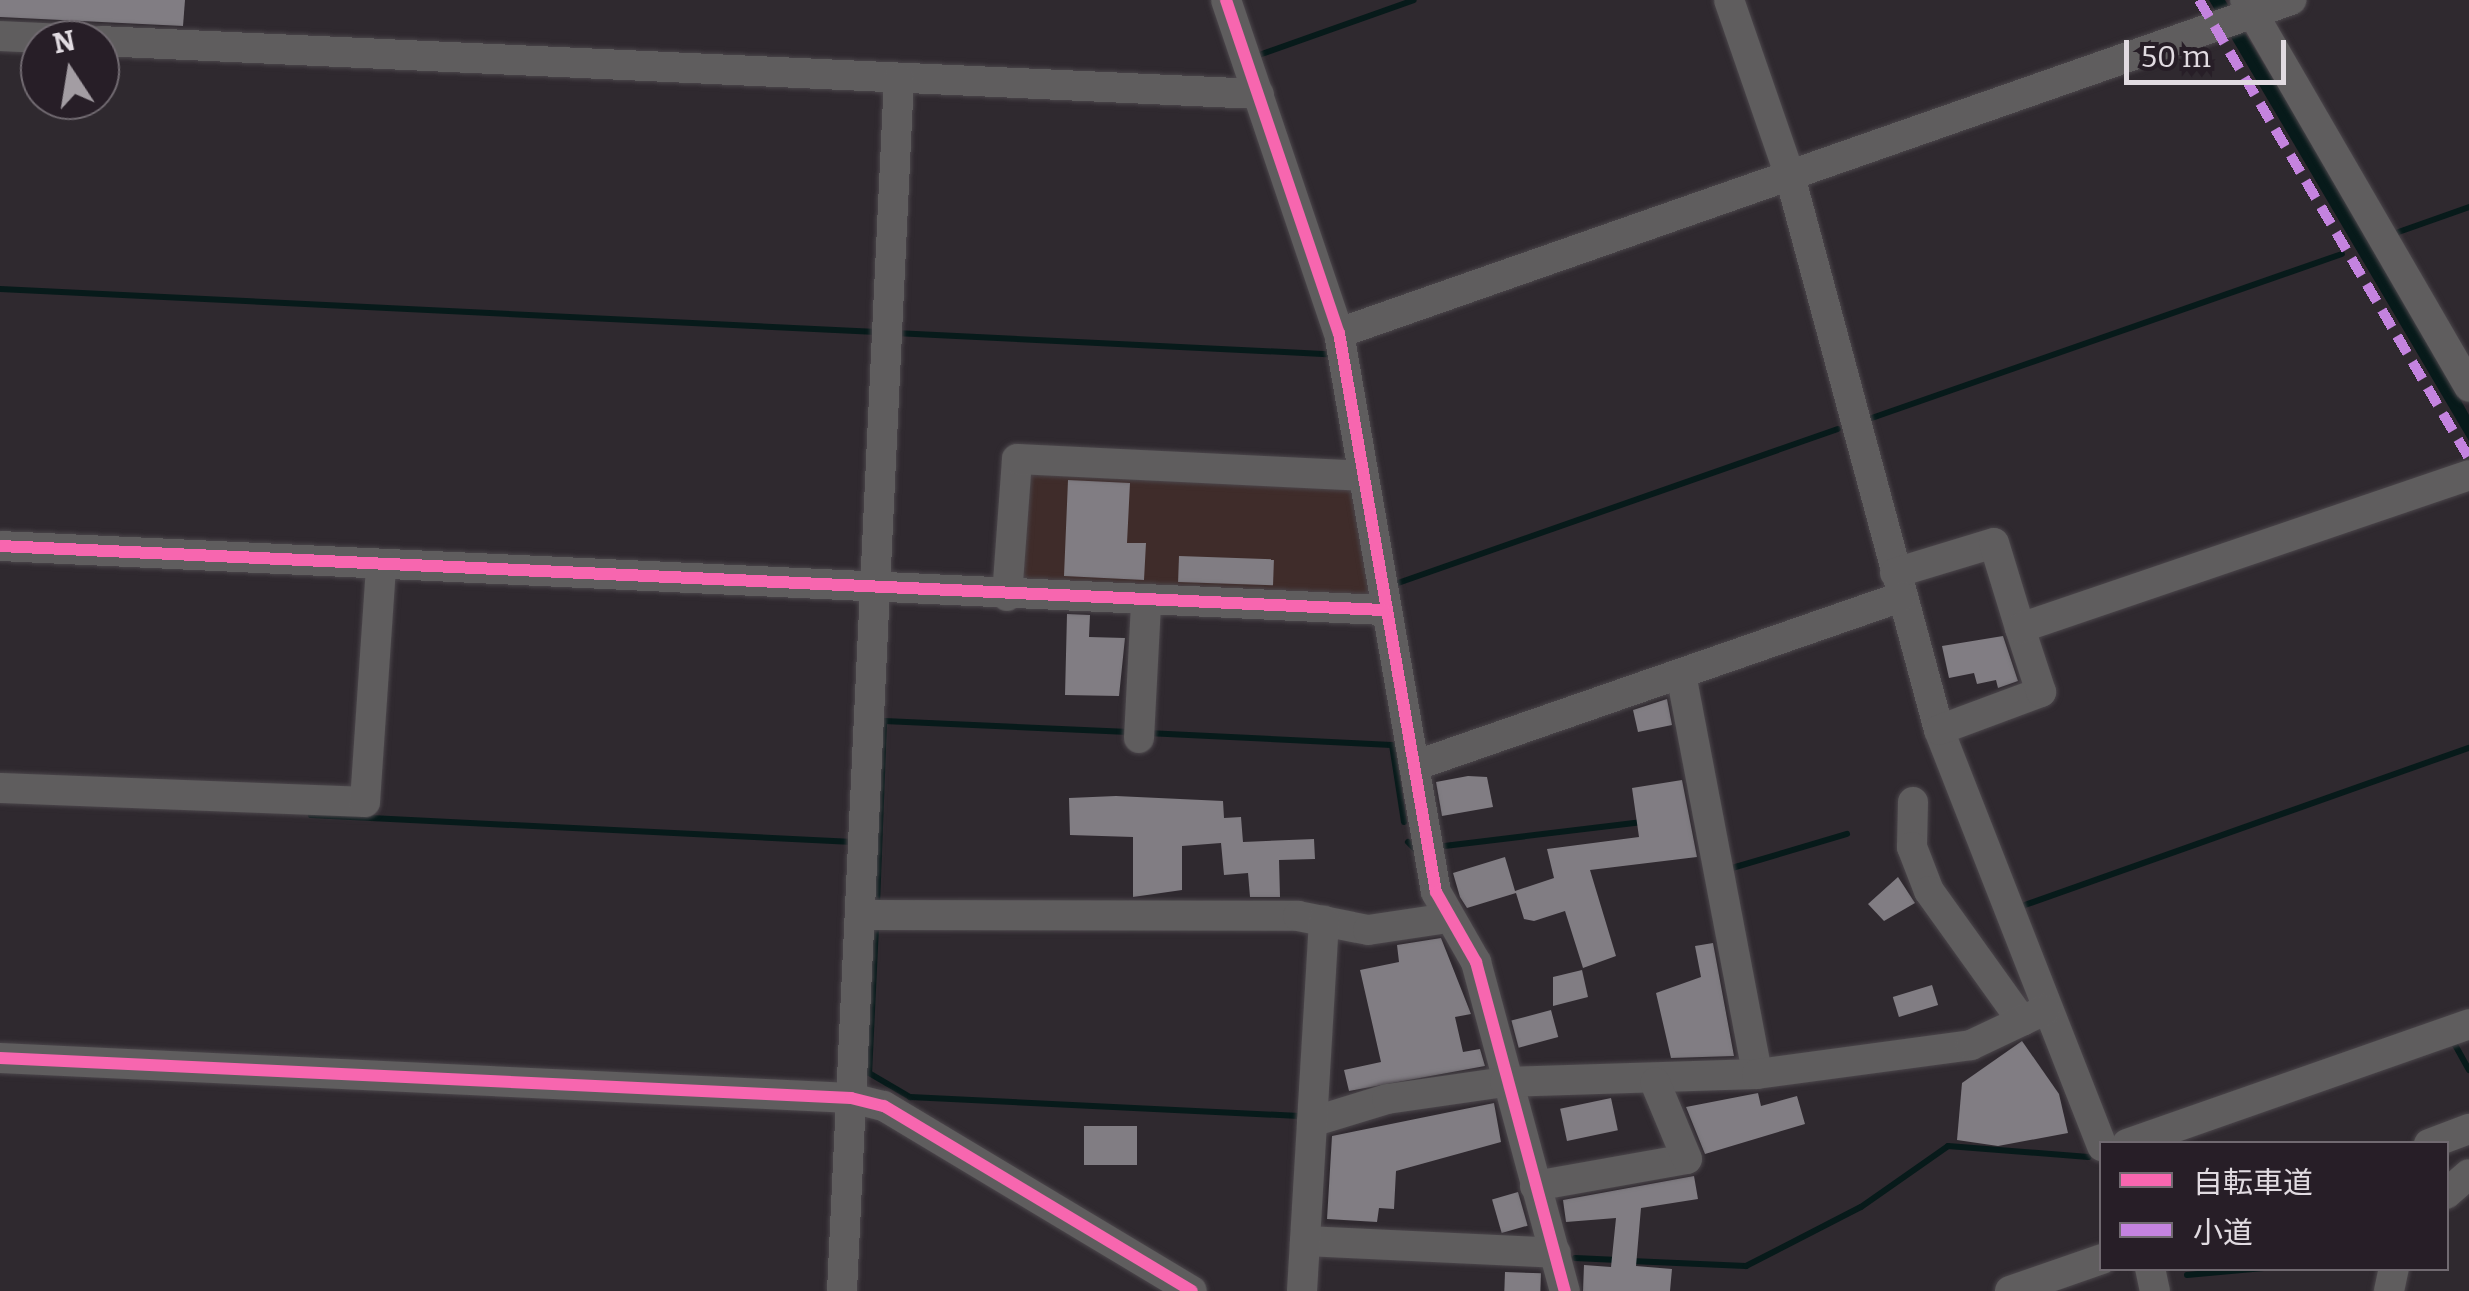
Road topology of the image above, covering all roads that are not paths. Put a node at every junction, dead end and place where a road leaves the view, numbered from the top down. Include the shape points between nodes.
1 (1226, 0) edge
2 (1729, 0) edge
3 (2292, 0) edge
4 (2239, 14) edge
5 (120, 41) edge
6 (899, 79) junction
7 (1259, 94) junction
8 (1790, 176) junction
9 (1338, 332) junction
10 (2469, 387) edge
11 (2469, 475) edge
12 (1362, 476) junction
13 (0, 546) edge
14 (381, 565) junction
15 (1898, 585) junction
16 (874, 589) junction
17 (1007, 596) junction
18 (1146, 602) junction
19 (1385, 610) junction
20 (2020, 628) junction
21 (1681, 674) junction
22 (1938, 730) junction
23 (1139, 738) dead end
24 (1414, 766) junction
25 (0, 788) edge
26 (1912, 802) dead end
27 (860, 915) junction
28 (1448, 918) junction
29 (1324, 921) junction
30 (2033, 1015) junction
31 (2469, 1024) edge
32 (0, 1058) edge
33 (1757, 1074) junction
34 (1505, 1082) junction
35 (1655, 1082) junction
36 (851, 1098) junction
37 (1312, 1122) junction
38 (2469, 1129) edge
39 (2099, 1141) edge
40 (2136, 1141) edge
41 (2437, 1141) edge
42 (2469, 1174) edge
43 (1535, 1186) junction
44 (2449, 1191) edge
45 (1305, 1241) junction
46 (1556, 1253) junction
47 (2099, 1260) edge
48 (842, 1291) edge
49 (1192, 1291) edge
50 (1302, 1291) edge
51 (1565, 1291) edge
52 (2010, 1291) edge

1 - 7 street
2 - 8 street
3 - 4 street
4 - 8 street
4 - 10 street
5 - 6 street
6 - 7 street
6 - 16 street
7 - 9 street
8 - 9 street
8 - 15 street
9 - 12 street
11 - 20 street
12 - 17 street via 1017,458
12 - 19 street
13 - 14 street
14 - 16 street
14 - 25 street via 365,802
15 - 20 street via 1994,544
15 - 21 street
15 - 22 street
16 - 17 street
16 - 27 street
17 - 18 street
18 - 19 street
18 - 23 street
19 - 24 street
20 - 22 street via 2041,692
21 - 24 street
21 - 33 street
22 - 30 street
24 - 28 street
26 - 30 street via 1912,847 1929,891
27 - 29 street
27 - 36 street
28 - 29 street via 1368,930
28 - 34 street via 1476,962
29 - 37 street
30 - 33 street via 1972,1045
30 - 39 street
31 - 40 street
32 - 36 street
33 - 35 street
34 - 35 street
34 - 37 street via 1387,1099
34 - 43 street
35 - 43 street via 1687,1158
36 - 48 street
36 - 49 street via 884,1106
37 - 45 street
38 - 41 street
42 - 44 street
43 - 46 street
45 - 46 street
45 - 50 street
46 - 51 street
47 - 52 street

